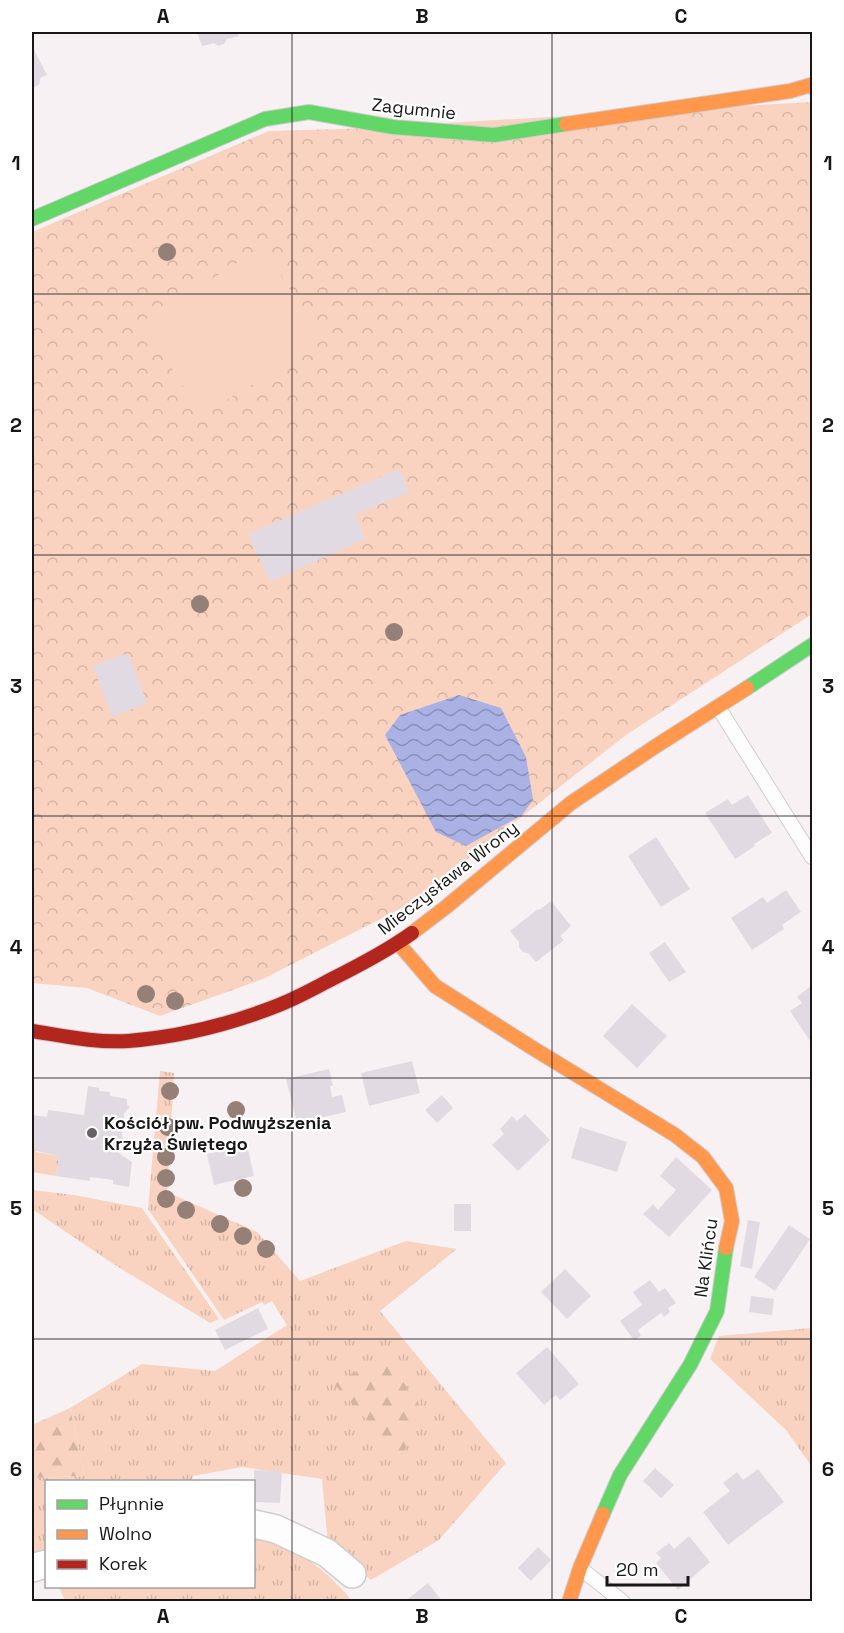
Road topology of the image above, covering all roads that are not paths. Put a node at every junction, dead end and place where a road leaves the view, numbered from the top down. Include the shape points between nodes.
1 (812, 85) edge
2 (32, 219) edge
3 (813, 645) edge
4 (718, 707) junction
5 (813, 857) edge
6 (398, 943) junction
7 (32, 1031) edge
8 (255, 1524) edge
9 (580, 1568) junction
10 (352, 1574) dead end
11 (568, 1602) edge
12 (623, 1602) edge

1 - 2 street, Zagumnie via 494,135 393,127 309,112 265,119
3 - 4 street, Mieczysława Wrony
4 - 5 lane
4 - 6 street, Mieczysława Wrony via 571,803
6 - 7 street, Mieczysława Wrony via 280,1005 218,1025 126,1041 85,1040
6 - 9 street, Na Klińcu via 435,986 675,1135 703,1157 726,1188 732,1221 717,1311 690,1365 620,1475
8 - 10 street via 276,1529 327,1553
9 - 11 street, Na Klińcu
9 - 12 lane

